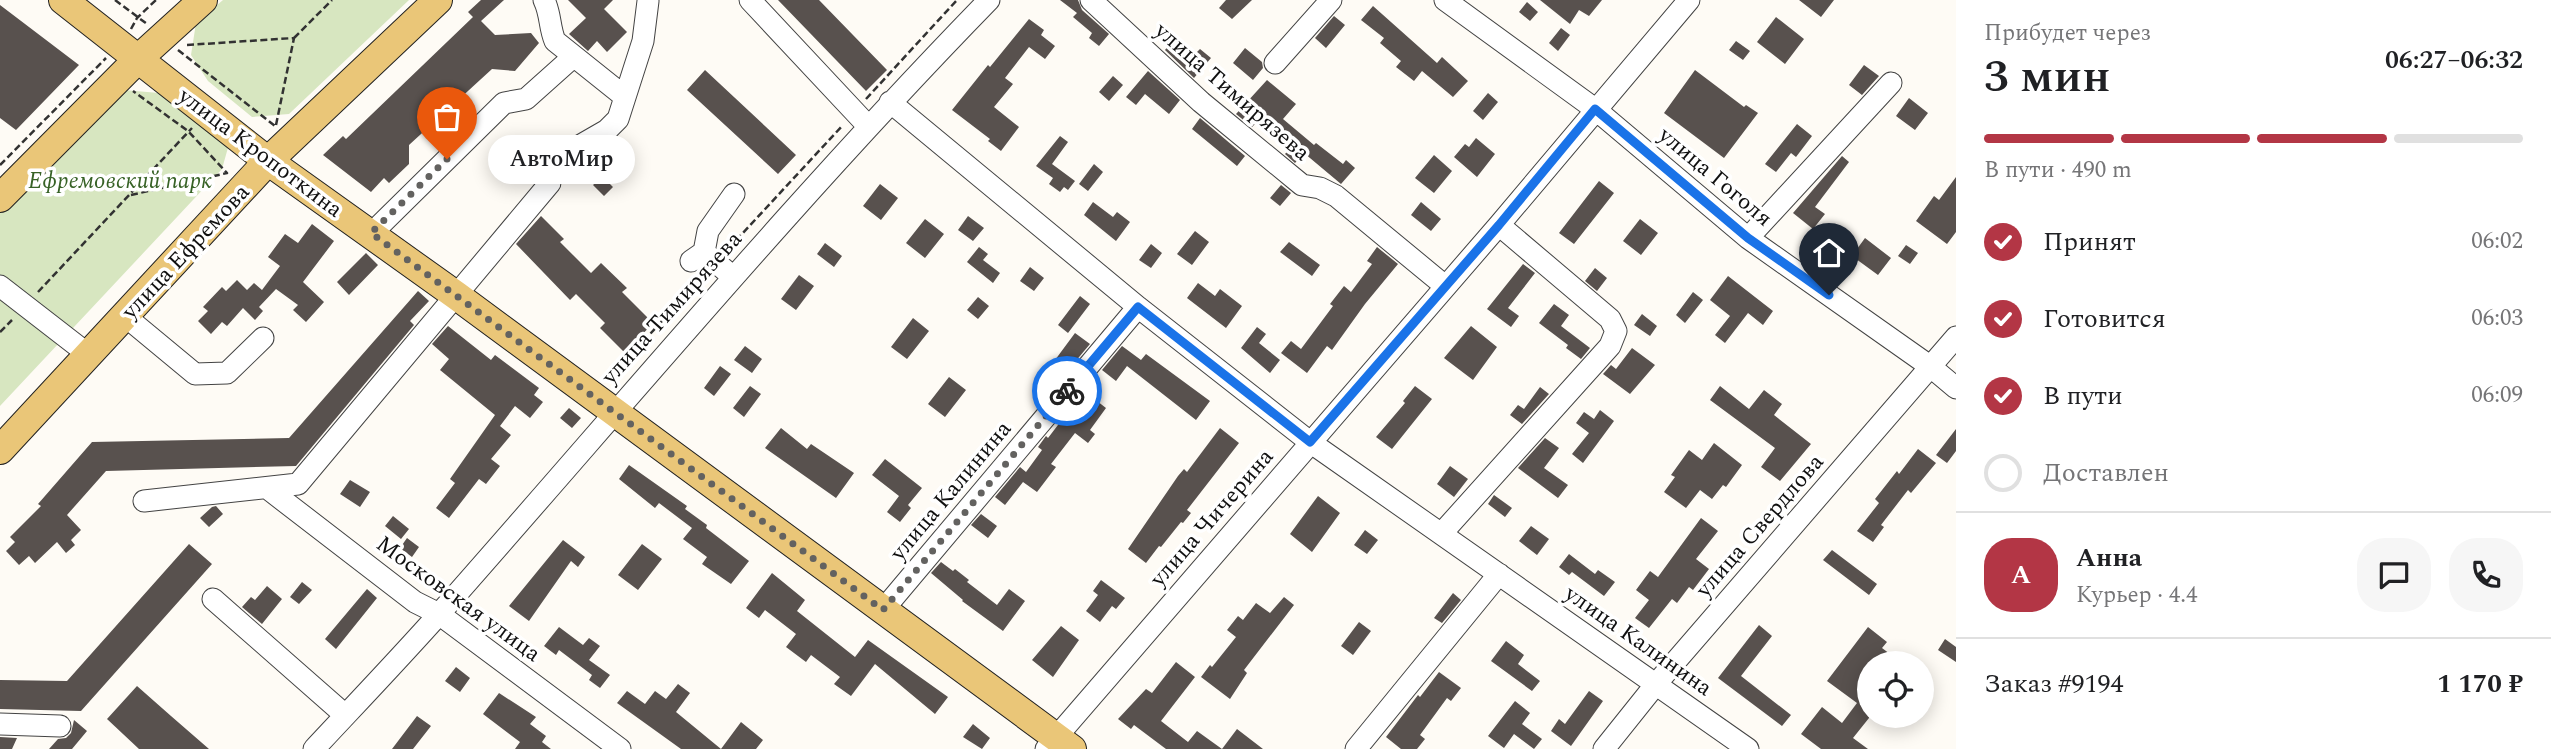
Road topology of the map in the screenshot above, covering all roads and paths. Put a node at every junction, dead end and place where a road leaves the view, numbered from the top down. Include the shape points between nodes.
1 (63, 0) edge
2 (115, 0) edge
3 (156, 0) edge
4 (203, 0) edge
5 (332, 0) edge
6 (438, 0) edge
7 (544, 0) edge
8 (648, 0) edge
9 (750, 0) edge
10 (957, 0) edge
11 (989, 0) edge
12 (1091, 0) edge
13 (1331, 0) edge
14 (1445, 0) edge
15 (1689, 0) edge
16 (137, 18) junction
17 (148, 24) dead end
18 (294, 38) junction
19 (133, 47) junction
20 (111, 53) dead end
21 (573, 57) junction
22 (1275, 63) dead end
23 (1891, 83) dead end
24 (128, 87) dead end
25 (625, 97) junction
26 (890, 102) junction
27 (1595, 109) junction
28 (861, 119) junction
29 (195, 125) dead end
30 (188, 131) junction
31 (574, 149) dead end
32 (268, 161) junction
33 (0, 165) edge
34 (550, 183) dead end
35 (734, 194) dead end
36 (128, 196) junction
37 (0, 198) edge
38 (1499, 225) junction
39 (371, 233) junction
40 (1748, 238) junction
41 (706, 260) junction
42 (733, 277) junction
43 (0, 286) edge
44 (1446, 286) junction
45 (457, 296) junction
46 (25, 306) junction
47 (1138, 307) junction
48 (125, 316) junction
49 (0, 332) edge
50 (1956, 337) edge
51 (263, 338) dead end
52 (89, 355) junction
53 (1931, 367) junction
54 (1956, 388) edge
55 (603, 404) junction
56 (1310, 442) junction
57 (0, 450) edge
58 (267, 488) junction
59 (144, 501) dead end
60 (1442, 533) junction
61 (1499, 574) junction
62 (213, 599) dead end
63 (883, 610) junction
64 (439, 614) junction
65 (1656, 684) junction
66 (345, 715) junction
67 (0, 724) edge
68 (60, 726) dead end
69 (1058, 745) edge
70 (314, 749) edge
71 (620, 749) edge
72 (1356, 749) edge
73 (1604, 749) edge
74 (1748, 749) edge

1 - 19 main road, улица Кропоткина
2 - 16 path
3 - 16 path
4 - 19 main road
5 - 18 path
6 - 32 main road, улица Ефремова
7 - 21 street via 555,41
8 - 25 street via 643,41
9 - 28 street
10 - 28 path
11 - 26 street, улица Тимирязева
12 - 44 street, улица Тимирязева via 1201,103 1302,185 1336,196
13 - 22 street
14 - 27 street, улица Гоголя
15 - 27 street, улица Чичерина
16 - 17 path
16 - 19 path
18 - 18 path via 275,126 173,45 253,40
19 - 32 main road, улица Кропоткина
19 - 37 main road
20 - 33 path
21 - 25 street
21 - 39 street via 526,99 503,103
23 - 40 street
24 - 30 path
25 - 31 street via 618,119
26 - 28 street, улица Тимирязева
26 - 47 street, улица Калинина
27 - 38 street, улица Чичерина
27 - 40 street, улица Гоголя
28 - 41 path
28 - 42 street, улица Тимирязева
29 - 30 path
30 - 36 path
30 - 36 path via 227,173
32 - 39 main road, улица Кропоткина
32 - 48 main road, улица Ефремова
34 - 45 street
35 - 41 street via 708,231
36 - 46 path
38 - 44 street, улица Чичерина
38 - 60 street via 1609,319 1616,331 1610,346
39 - 45 main road, улица Кропоткина
40 - 53 street, улица Гоголя
41 - 42 street
41 - 55 path
42 - 55 street, улица Тимирязева
43 - 46 street
44 - 56 street, улица Чичерина
45 - 55 main road, улица Кропоткина
45 - 58 street via 298,484
46 - 49 path
46 - 52 street
47 - 56 street, улица Калинина
47 - 63 street, улица Калинина
48 - 51 street via 195,374 227,373
48 - 52 main road, улица Ефремова
50 - 53 street, улица Свердлова
52 - 57 main road, улица Ефремова
53 - 54 street, улица Гоголя
53 - 65 street, улица Свердлова
55 - 63 main road, улица Кропоткина
55 - 64 street, улица Тимирязева
56 - 60 street, улица Калинина
56 - 69 street, улица Чичерина
58 - 59 street
58 - 64 street, Московская улица via 415,602
60 - 61 street, улица Калинина
61 - 65 street, улица Калинина
61 - 72 street
62 - 66 street
63 - 69 main road, улица Кропоткина
64 - 66 street, улица Тимирязева
64 - 71 street, Московская улица
65 - 73 street, улица Свердлова
65 - 74 street, улица Калинина
66 - 70 street, улица Тимирязева
67 - 68 street

